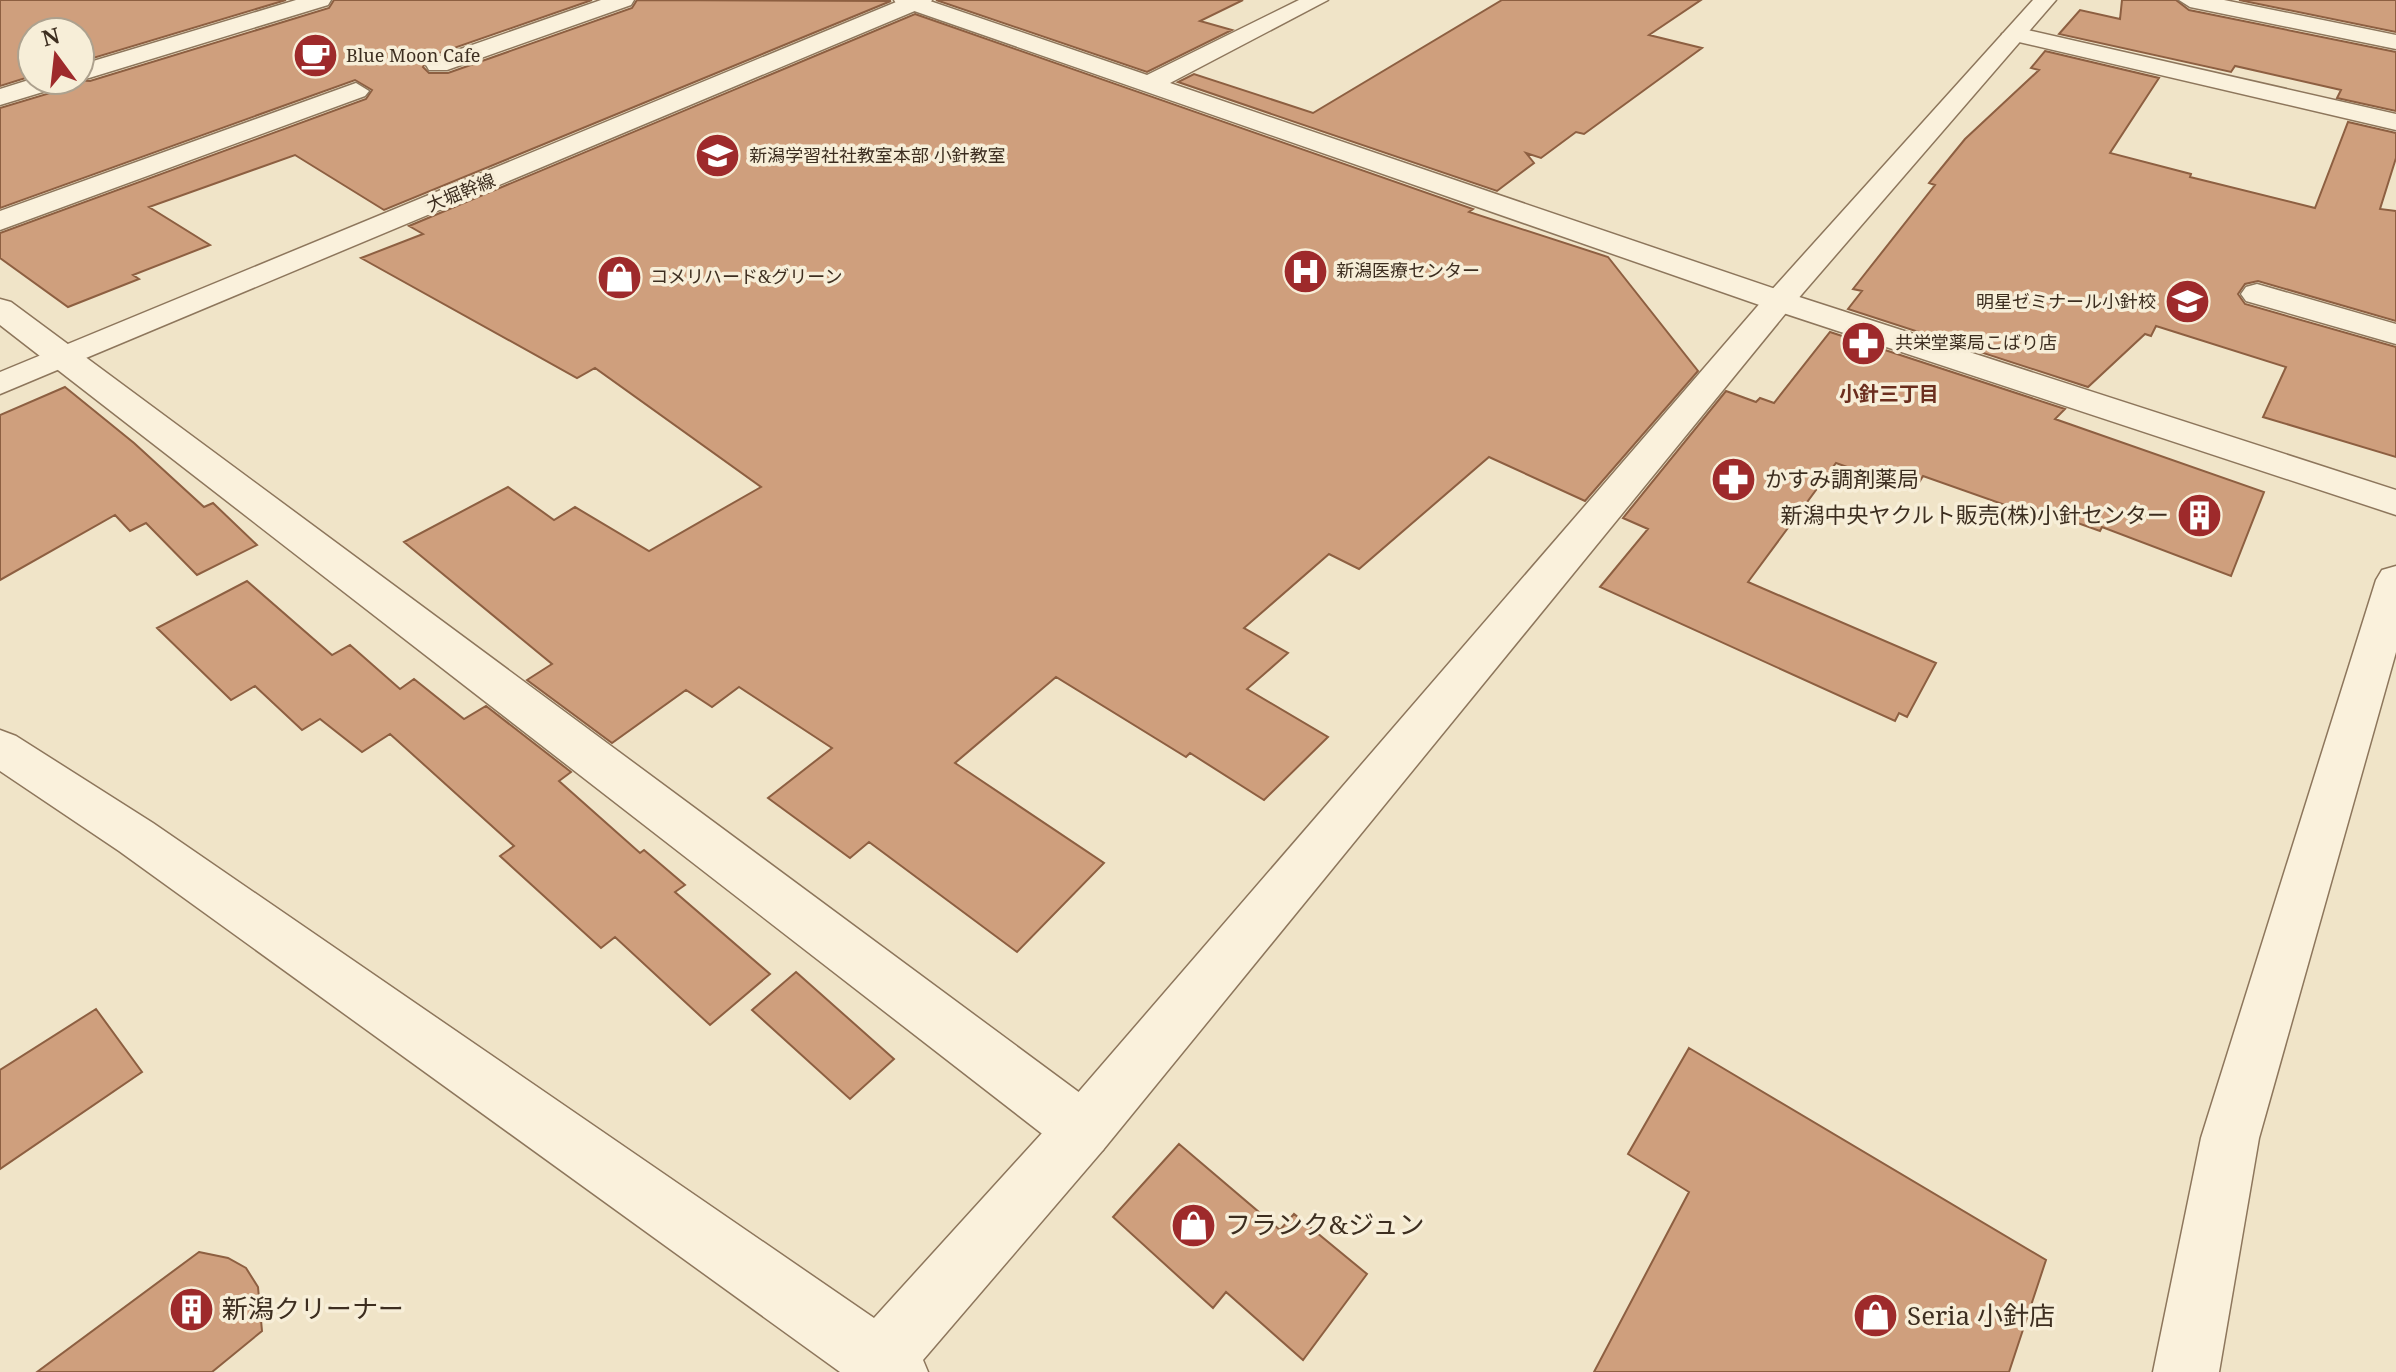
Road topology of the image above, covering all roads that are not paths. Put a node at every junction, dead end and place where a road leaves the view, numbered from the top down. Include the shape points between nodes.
1 (320, 0) edge
2 (623, 0) edge
3 (1317, 0) edge
4 (2045, 0) edge
5 (2190, 0) edge
6 (913, 1) edge
7 (2014, 34) junction
8 (2396, 42) edge
9 (438, 65) dead end
10 (96, 68) edge
11 (1149, 84) junction
12 (356, 91) dead end
13 (2396, 122) edge
14 (0, 221) edge
15 (2257, 294) dead end
16 (1779, 301) junction
17 (0, 309) edge
18 (2396, 334) edge
19 (62, 357) junction
20 (0, 384) edge
21 (2396, 503) edge
22 (2396, 580) edge
23 (0, 748) edge
24 (1083, 1130) junction
25 (882, 1368) edge
26 (2186, 1372) edge

1 - 10 street
2 - 9 street
3 - 11 street
4 - 7 street
5 - 8 street
6 - 11 street
6 - 19 street, 大堀幹線
7 - 13 street
7 - 16 street
11 - 16 street
12 - 14 street
15 - 18 street
16 - 21 street
16 - 24 street
17 - 19 street
19 - 20 street, 大堀幹線
19 - 24 street
22 - 26 street via 2230,1138
23 - 25 street via 136,837
24 - 25 street

